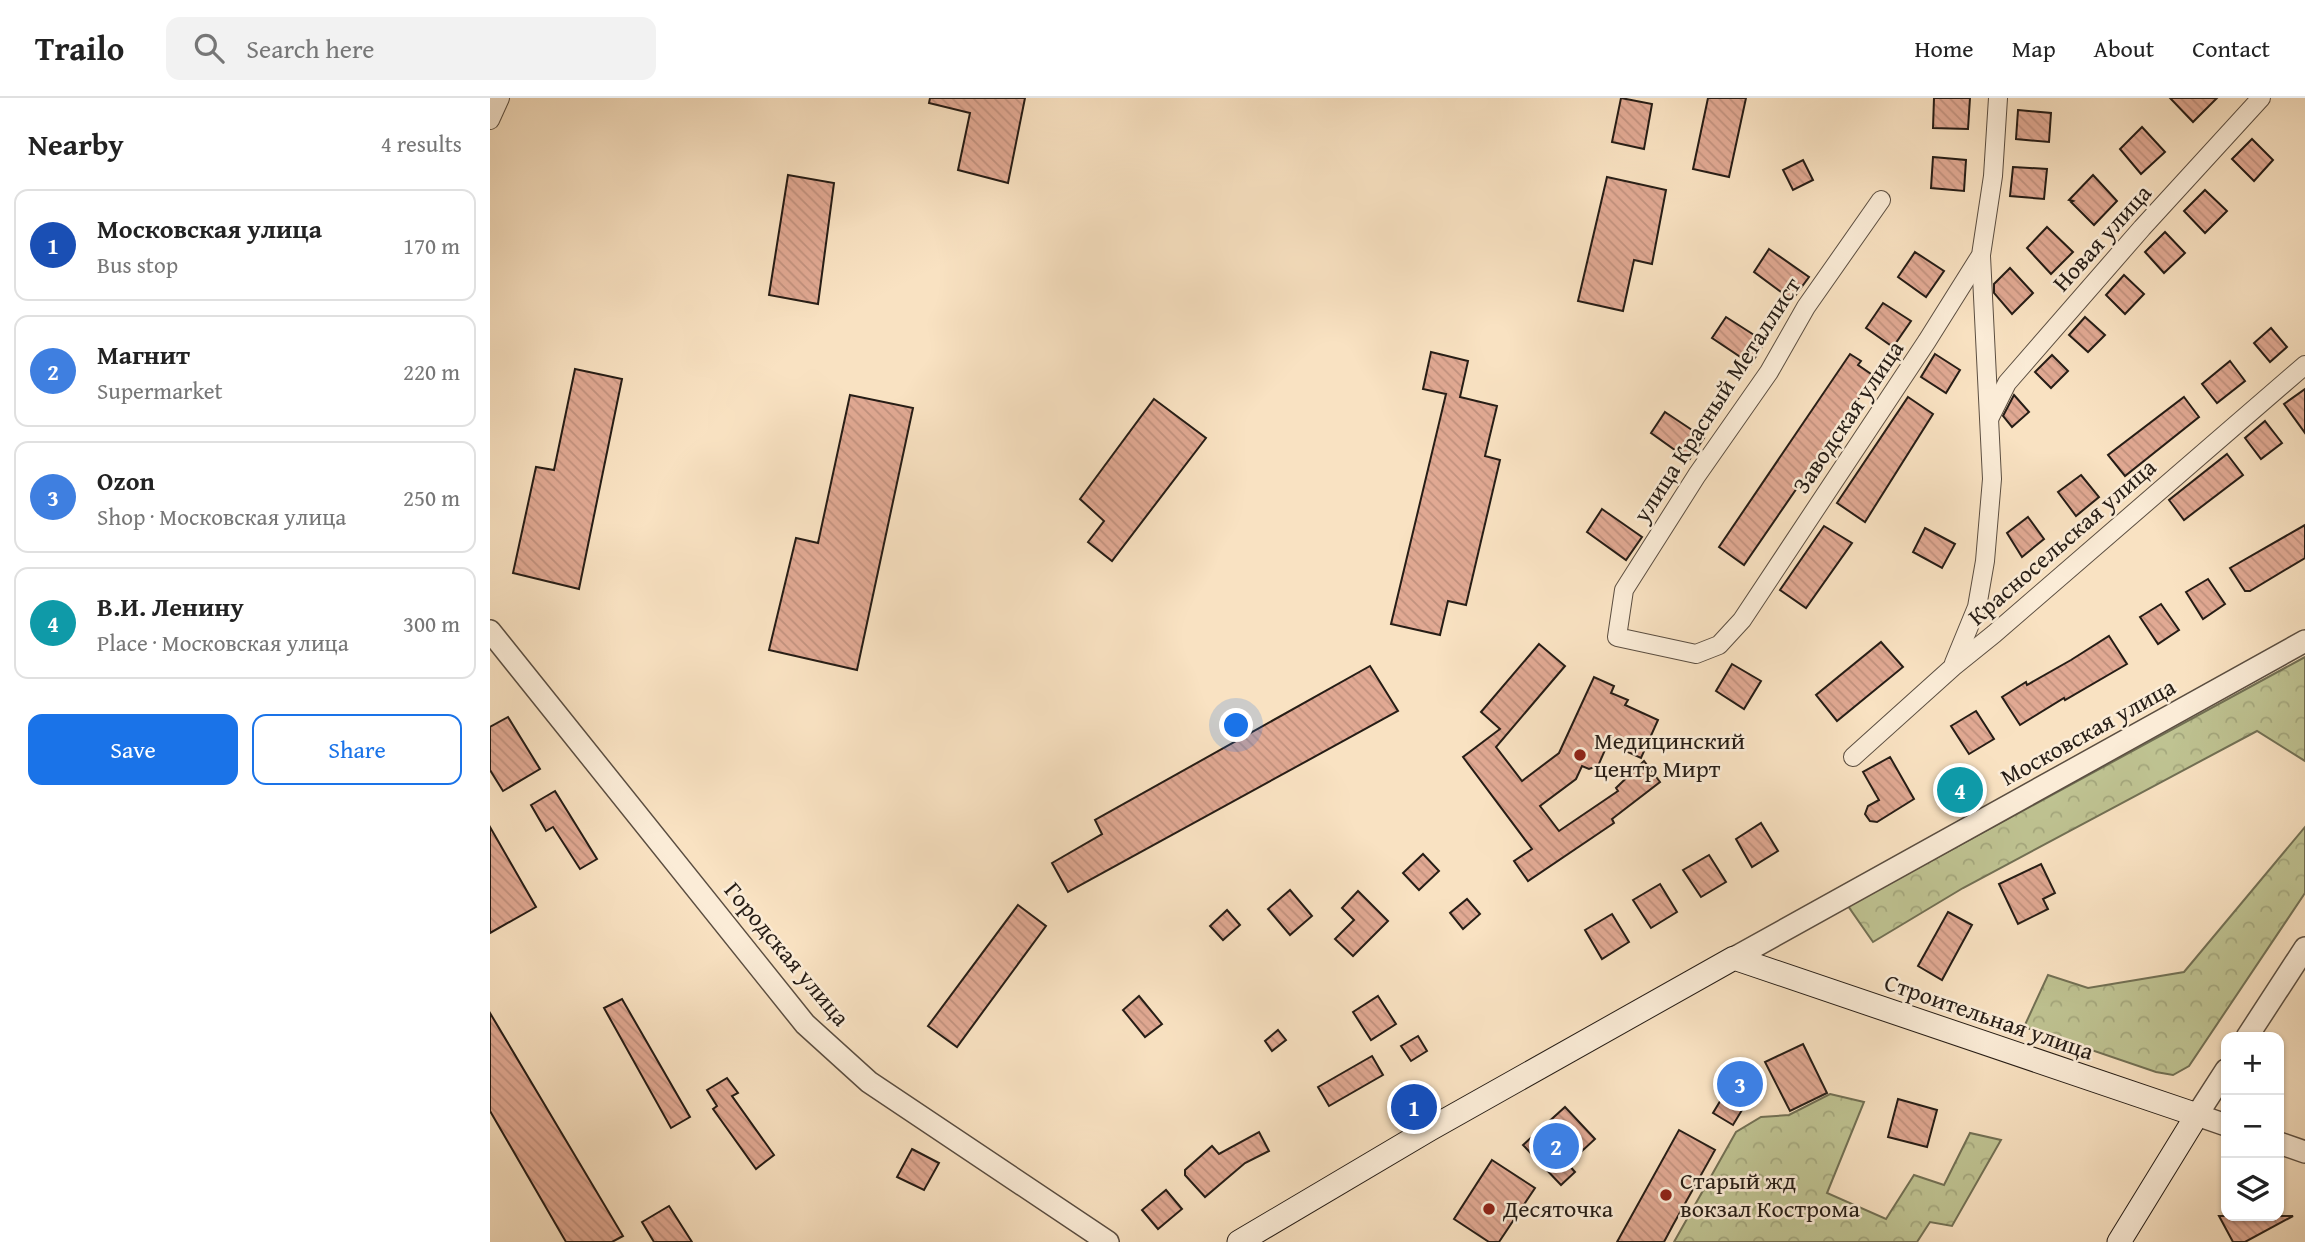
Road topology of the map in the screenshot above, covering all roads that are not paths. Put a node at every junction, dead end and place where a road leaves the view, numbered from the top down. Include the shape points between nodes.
1 (500, 98) edge
2 (1998, 98) edge
3 (2261, 98) edge
4 (490, 120) edge
5 (1881, 200) dead end
6 (1981, 255) junction
7 (2305, 365) edge
8 (1990, 417) junction
9 (490, 631) edge
10 (1617, 637) joint
11 (2305, 641) edge
12 (1952, 667) junction
13 (1853, 757) dead end
14 (2305, 948) edge
15 (1734, 958) junction
16 (2250, 1032) edge
17 (2221, 1078) edge
18 (2197, 1115) junction
19 (2221, 1123) edge
20 (2284, 1145) edge
21 (2305, 1152) edge
22 (1108, 1242) edge
23 (1239, 1242) edge
24 (2119, 1242) edge

1 - 4 street
2 - 6 street, Заводская улица
3 - 8 street, Новая улица via 2007,383
5 - 10 street, улица Красный Металлист via 1806,307 1769,372 1624,590
6 - 8 street
6 - 10 street, Заводская улица via 1742,620 1719,645 1696,654
7 - 12 street, Красносельская улица
8 - 12 street via 1992,479 1985,561 1977,607
9 - 22 street, Городская улица via 806,1024 869,1082
11 - 15 street, Московская улица
12 - 13 street, Красносельская улица
14 - 16 street
15 - 18 main road, Строительная улица
15 - 23 main road, Московская улица
17 - 18 street
18 - 19 street, Строительная улица
18 - 24 main road
20 - 21 street

